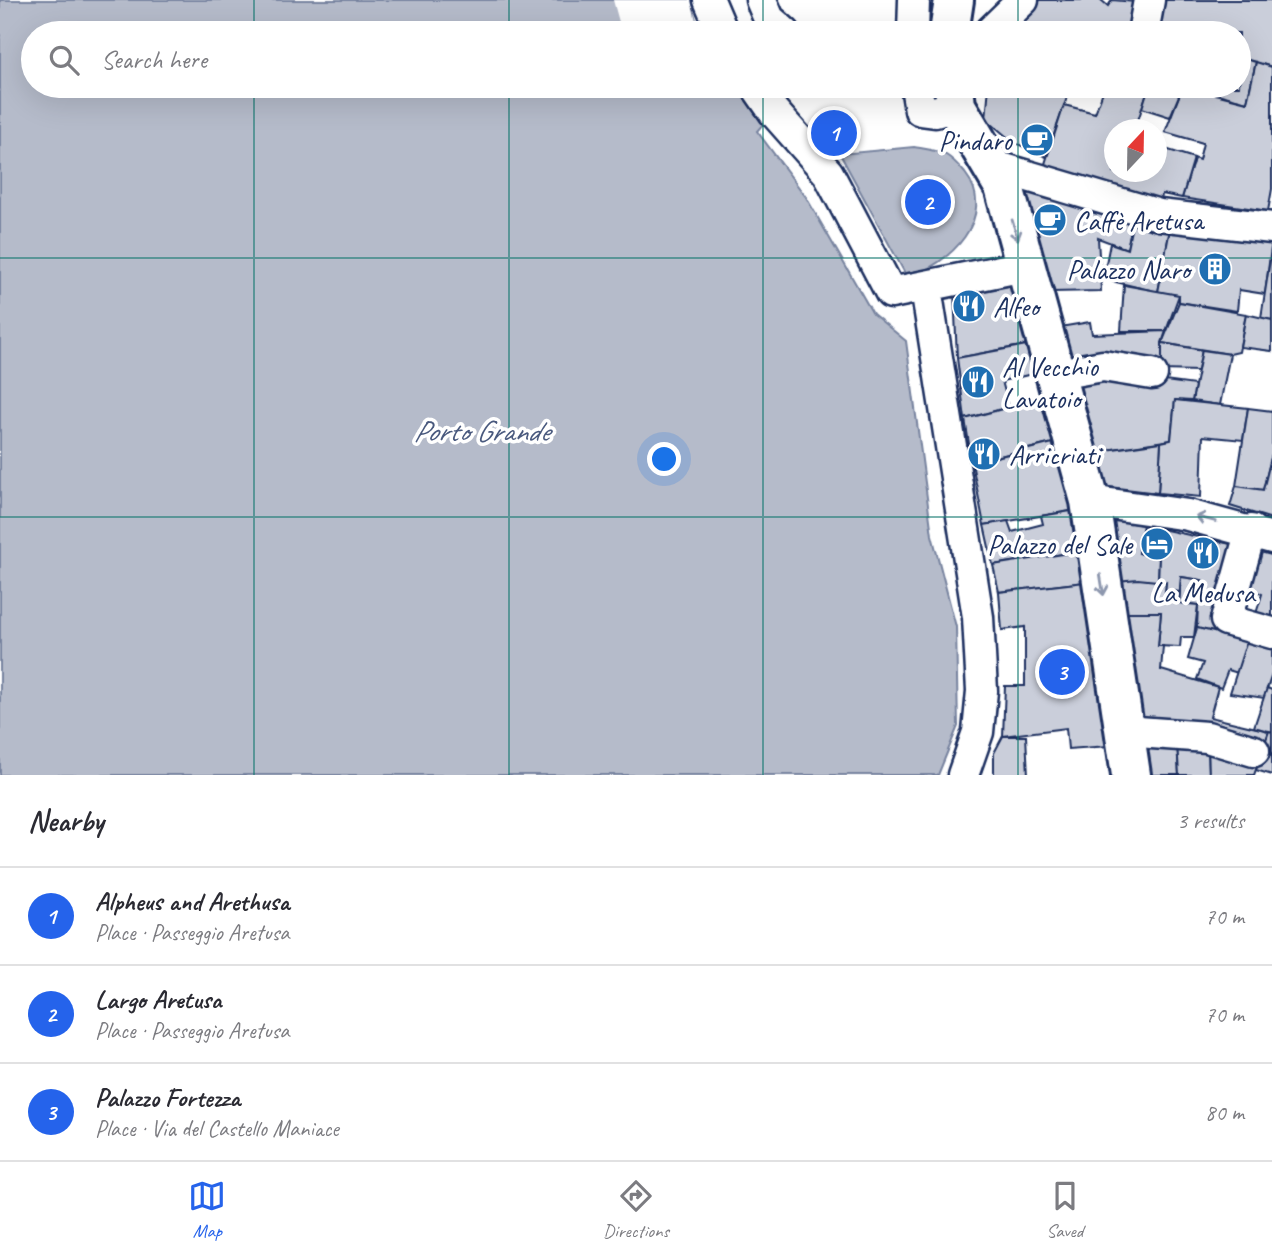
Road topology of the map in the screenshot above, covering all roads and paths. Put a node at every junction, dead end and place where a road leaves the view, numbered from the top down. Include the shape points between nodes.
1 (709, 0) edge
2 (761, 0) edge
3 (914, 0) edge
4 (954, 0) edge
5 (1023, 0) edge
6 (1149, 0) edge
7 (718, 21) edge
8 (771, 21) edge
9 (913, 21) edge
10 (951, 21) edge
11 (1001, 21) edge
12 (1145, 21) edge
13 (764, 98) edge
14 (918, 98) edge
15 (963, 101) edge
16 (994, 166) junction
17 (1272, 228) edge
18 (1027, 273) junction
19 (927, 291) junction
20 (1057, 374) junction
21 (1152, 374) dead end
22 (1090, 501) junction
23 (1261, 534) edge
24 (1272, 633) edge
25 (1124, 731) junction
26 (1254, 751) dead end
27 (963, 775) edge
28 (1130, 775) edge

1 - 7 street
2 - 8 street
3 - 9 street
4 - 10 street
5 - 11 street
6 - 12 street
13 - 19 street via 828,173 891,293
14 - 15 street via 920,110 935,112
15 - 16 street via 979,148
16 - 17 street via 1159,215
16 -> 18 street
18 - 19 street
18 - 20 street
19 - 27 street via 978,617 982,691 978,732
20 - 21 street via 1103,366
20 - 22 street
23 -> 22 street via 1188,515
22 -> 25 street
23 - 24 street via 1226,620
25 - 26 street via 1207,737
25 - 28 street

